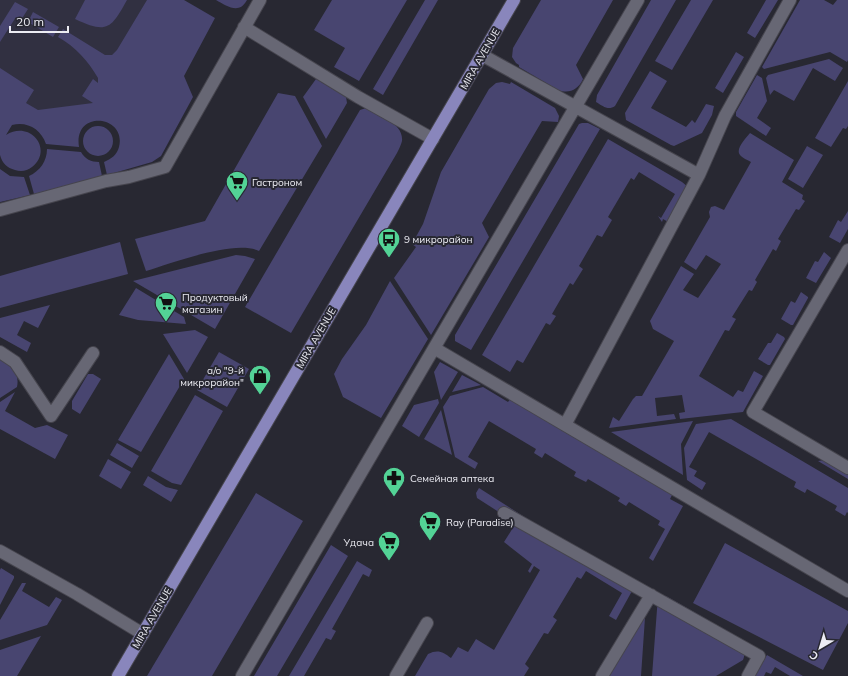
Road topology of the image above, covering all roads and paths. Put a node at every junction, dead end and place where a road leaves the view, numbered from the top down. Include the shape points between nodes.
1 (260, 0) edge
2 (514, 0) edge
3 (638, 0) edge
4 (790, 0) edge
5 (244, 27) junction
6 (482, 55) junction
7 (576, 108) junction
8 (433, 140) junction
9 (700, 175) junction
10 (0, 210) edge
11 (848, 250) edge
12 (434, 348) junction
13 (0, 352) edge
14 (93, 353) dead end
15 (565, 425) junction
16 (848, 468) edge
17 (504, 513) dead end
18 (0, 551) edge
19 (848, 591) edge
20 (651, 595) junction
21 (427, 623) dead end
22 (143, 634) junction
23 (118, 676) edge
24 (242, 676) edge
25 (396, 676) edge
26 (602, 676) edge
27 (748, 676) edge

1 - 5 lane
2 - 6 main road, MIRA AVENUE
3 - 7 lane
4 - 9 lane via 725,116
5 - 8 lane
5 - 10 lane via 164,166
6 - 7 lane
6 - 8 main road, MIRA AVENUE
7 - 9 lane
7 - 12 lane
8 - 22 main road, MIRA AVENUE
9 - 15 lane
11 - 16 lane via 753,412
12 - 15 lane
12 - 24 lane
13 - 14 lane via 15,362 51,416
15 - 19 lane
17 - 20 lane
18 - 22 lane
20 - 26 lane
20 - 27 lane via 759,656
21 - 25 lane
22 - 23 main road, MIRA AVENUE

